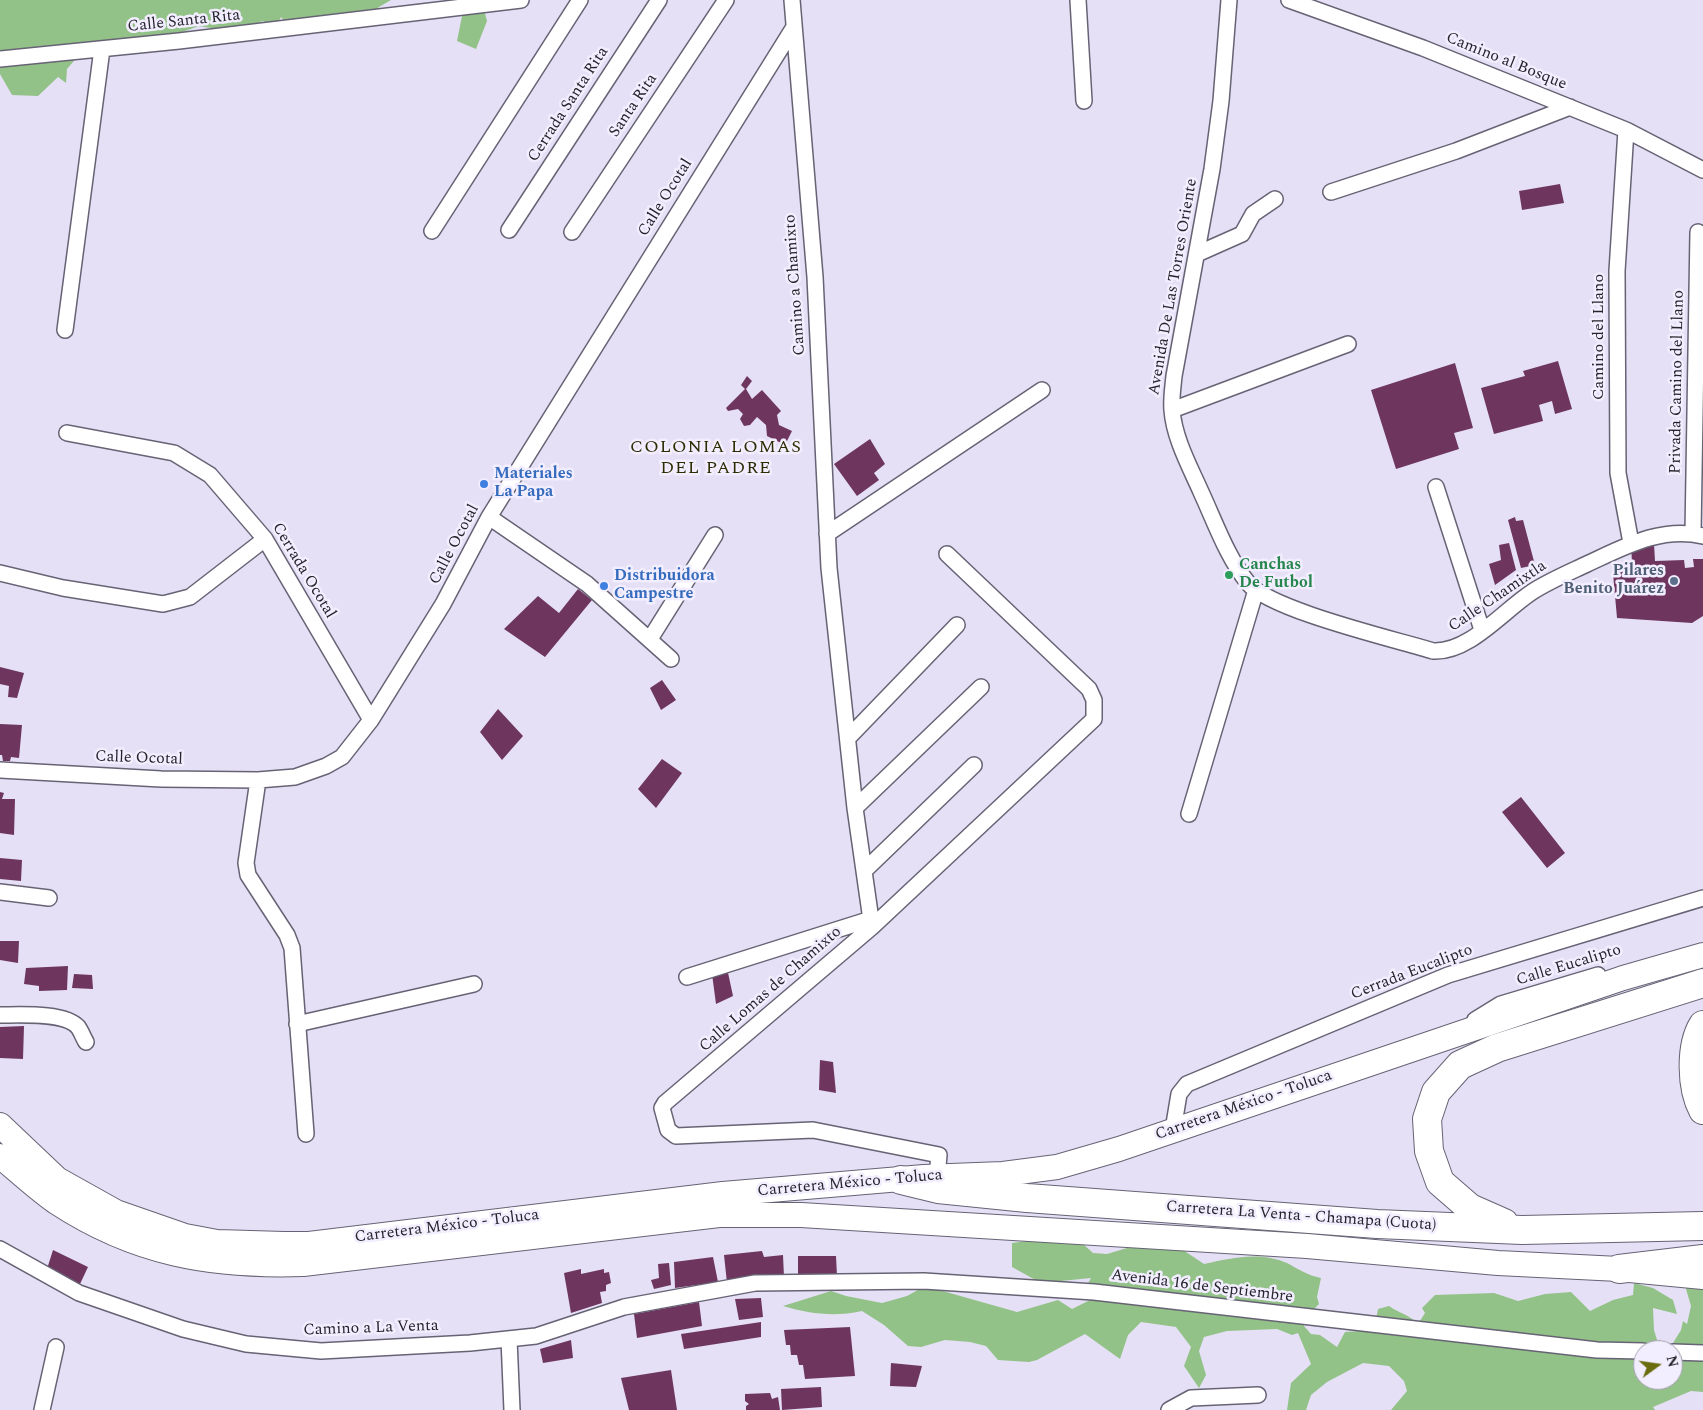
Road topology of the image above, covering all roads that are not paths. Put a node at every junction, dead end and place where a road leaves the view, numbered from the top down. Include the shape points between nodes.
1 (521, 0) edge
2 (580, 0) edge
3 (659, 0) edge
4 (726, 0) edge
5 (792, 0) edge
6 (1078, 0) edge
7 (1229, 0) edge
8 (1289, 0) edge
9 (794, 27) junction
10 (102, 49) junction
11 (0, 58) edge
12 (1084, 101) dead end
13 (1570, 107) junction
14 (1626, 130) junction
15 (1703, 170) edge
16 (1331, 192) dead end
17 (1275, 199) dead end
18 (509, 230) dead end
19 (432, 232) dead end
20 (572, 232) dead end
21 (1698, 232) dead end
22 (1197, 254) junction
23 (64, 330) dead end
24 (1348, 344) dead end
25 (1042, 390) dead end
26 (1172, 410) junction
27 (67, 433) dead end
28 (1436, 487) dead end
29 (488, 517) junction
30 (827, 534) junction
31 (715, 535) dead end
32 (1698, 535) edge
33 (265, 539) junction
34 (1631, 543) junction
35 (947, 554) dead end
36 (0, 573) edge
37 (1256, 590) junction
38 (957, 625) dead end
39 (1482, 630) junction
40 (650, 639) junction
41 (671, 659) dead end
42 (981, 686) dead end
43 (371, 720) junction
44 (848, 738) junction
45 (974, 765) dead end
46 (0, 770) edge
47 (258, 780) junction
48 (855, 808) junction
49 (1189, 814) dead end
50 (864, 871) junction
51 (0, 892) edge
52 (49, 898) dead end
53 (1703, 898) edge
54 (871, 923) junction
55 (1703, 945) edge
56 (1703, 955) edge
57 (687, 977) dead end
58 (1703, 983) edge
59 (474, 984) dead end
60 (0, 1014) edge
61 (297, 1024) junction
62 (1703, 1025) edge
63 (1451, 1035) junction
64 (86, 1042) dead end
65 (1703, 1110) edge
66 (0, 1125) edge
67 (1173, 1130) junction
68 (306, 1134) dead end
69 (0, 1156) edge
70 (937, 1177) junction
71 (901, 1180) junction
72 (1703, 1226) edge
73 (1522, 1230) junction
74 (0, 1249) edge
75 (1703, 1259) edge
76 (1619, 1269) junction
77 (1703, 1277) edge
78 (755, 1283) joint
79 (509, 1339) junction
80 (56, 1347) dead end
81 (1633, 1351) edge
82 (1683, 1353) edge
83 (1703, 1354) edge
84 (1258, 1395) dead end
85 (42, 1410) edge
86 (512, 1410) edge
87 (1169, 1410) edge

1 - 10 street, Calle Santa Rita
2 - 19 street
3 - 18 street, Cerrada Santa Rita
4 - 20 street, Santa Rita
5 - 9 street, Camino a Chamixto
6 - 12 street
7 - 22 street, Avenida De Las Torres Oriente via 1222,101
8 - 13 street, Camino al Bosque via 1423,48
9 - 29 street, Calle Ocotal
9 - 30 street, Camino a Chamixto via 815,277
10 - 11 street, Calle Santa Rita
10 - 23 street
13 - 14 street, Camino al Bosque
13 - 16 street via 1456,151
14 - 15 street, Camino al Bosque
14 - 34 street, Camino del Llano via 1617,270 1618,463 1619,488
17 - 22 street via 1253,214 1242,234
21 - 32 street, Privada Camino del Llano
22 - 26 street, Avenida De Las Torres Oriente via 1174,376
24 - 26 street
25 - 30 street
26 - 37 street, Avenida De Las Torres Oriente via 1180,443 1220,534 1232,558
27 - 33 street, Cerrada Ocotal via 174,453 189,461 210,475
28 - 39 street
29 - 40 street via 587,584
29 - 43 street, Calle Ocotal via 442,604
30 - 44 street, Camino a Chamixto
31 - 40 street
32 - 34 street, Calle Chamixtla via 1666,534
33 - 36 street via 190,597 163,604 63,588
33 - 43 street, Cerrada Ocotal
34 - 39 street, Calle Chamixtla via 1538,588
35 - 54 street via 1089,689 1094,700 1094,719
37 - 39 street, Calle Chamixtla via 1313,615 1432,651 1453,649
37 - 49 street
38 - 44 street
40 - 41 street
42 - 48 street
43 - 47 street, Calle Ocotal via 342,757 326,766 296,777
44 - 48 street
45 - 50 street
46 - 47 street, Calle Ocotal
47 - 61 street via 247,869 292,948
48 - 50 street
50 - 54 street
51 - 52 street
53 - 67 street, Cerrada Eucalipto via 1448,975 1187,1084 1179,1094
54 - 57 street
54 - 70 street, Calle Lomas de Chamixto via 665,1103 662,1108 665,1122 668,1130 676,1136 813,1130 939,1154
55 - 63 street, Calle Eucalipto via 1501,1004
56 - 63 main road, Carretera México - Toluca
58 - 73 highway via 1497,1048 1460,1065 1436,1092 1427,1119 1429,1151 1440,1182 1470,1208
59 - 61 street
60 - 64 street via 59,1018 77,1026
61 - 68 street
62 - 65 highway via 1697,1034 1693,1070
63 - 67 main road, Carretera México - Toluca
66 - 71 main road, Carretera México - Toluca via 57,1179 77,1191 116,1212 150,1225 217,1242 309,1244 653,1202
67 - 70 main road, Carretera México - Toluca via 1057,1167
69 - 76 main road, Carretera México - Toluca via 57,1202 98,1227 128,1240 205,1261 258,1266 303,1264 720,1215 801,1215
70 - 71 main road, Carretera México - Toluca
71 - 73 highway, Carretera La Venta - Chamapa (Cuota) via 938,1189 1027,1198 1377,1224
72 - 73 highway, Carretera La Venta - Chamapa (Cuota)
74 - 79 street, Camino a La Venta via 79,1293 183,1329 246,1344 321,1351
75 - 76 highway
76 - 77 main road, Carretera México - Toluca
78 - 79 street, Camino a La Venta via 624,1307 545,1334
78 - 81 street, Avenida 16 de Septiembre via 924,1281 1094,1292 1597,1350
79 - 86 street
80 - 85 street
82 - 83 street
84 - 87 street via 1191,1398

